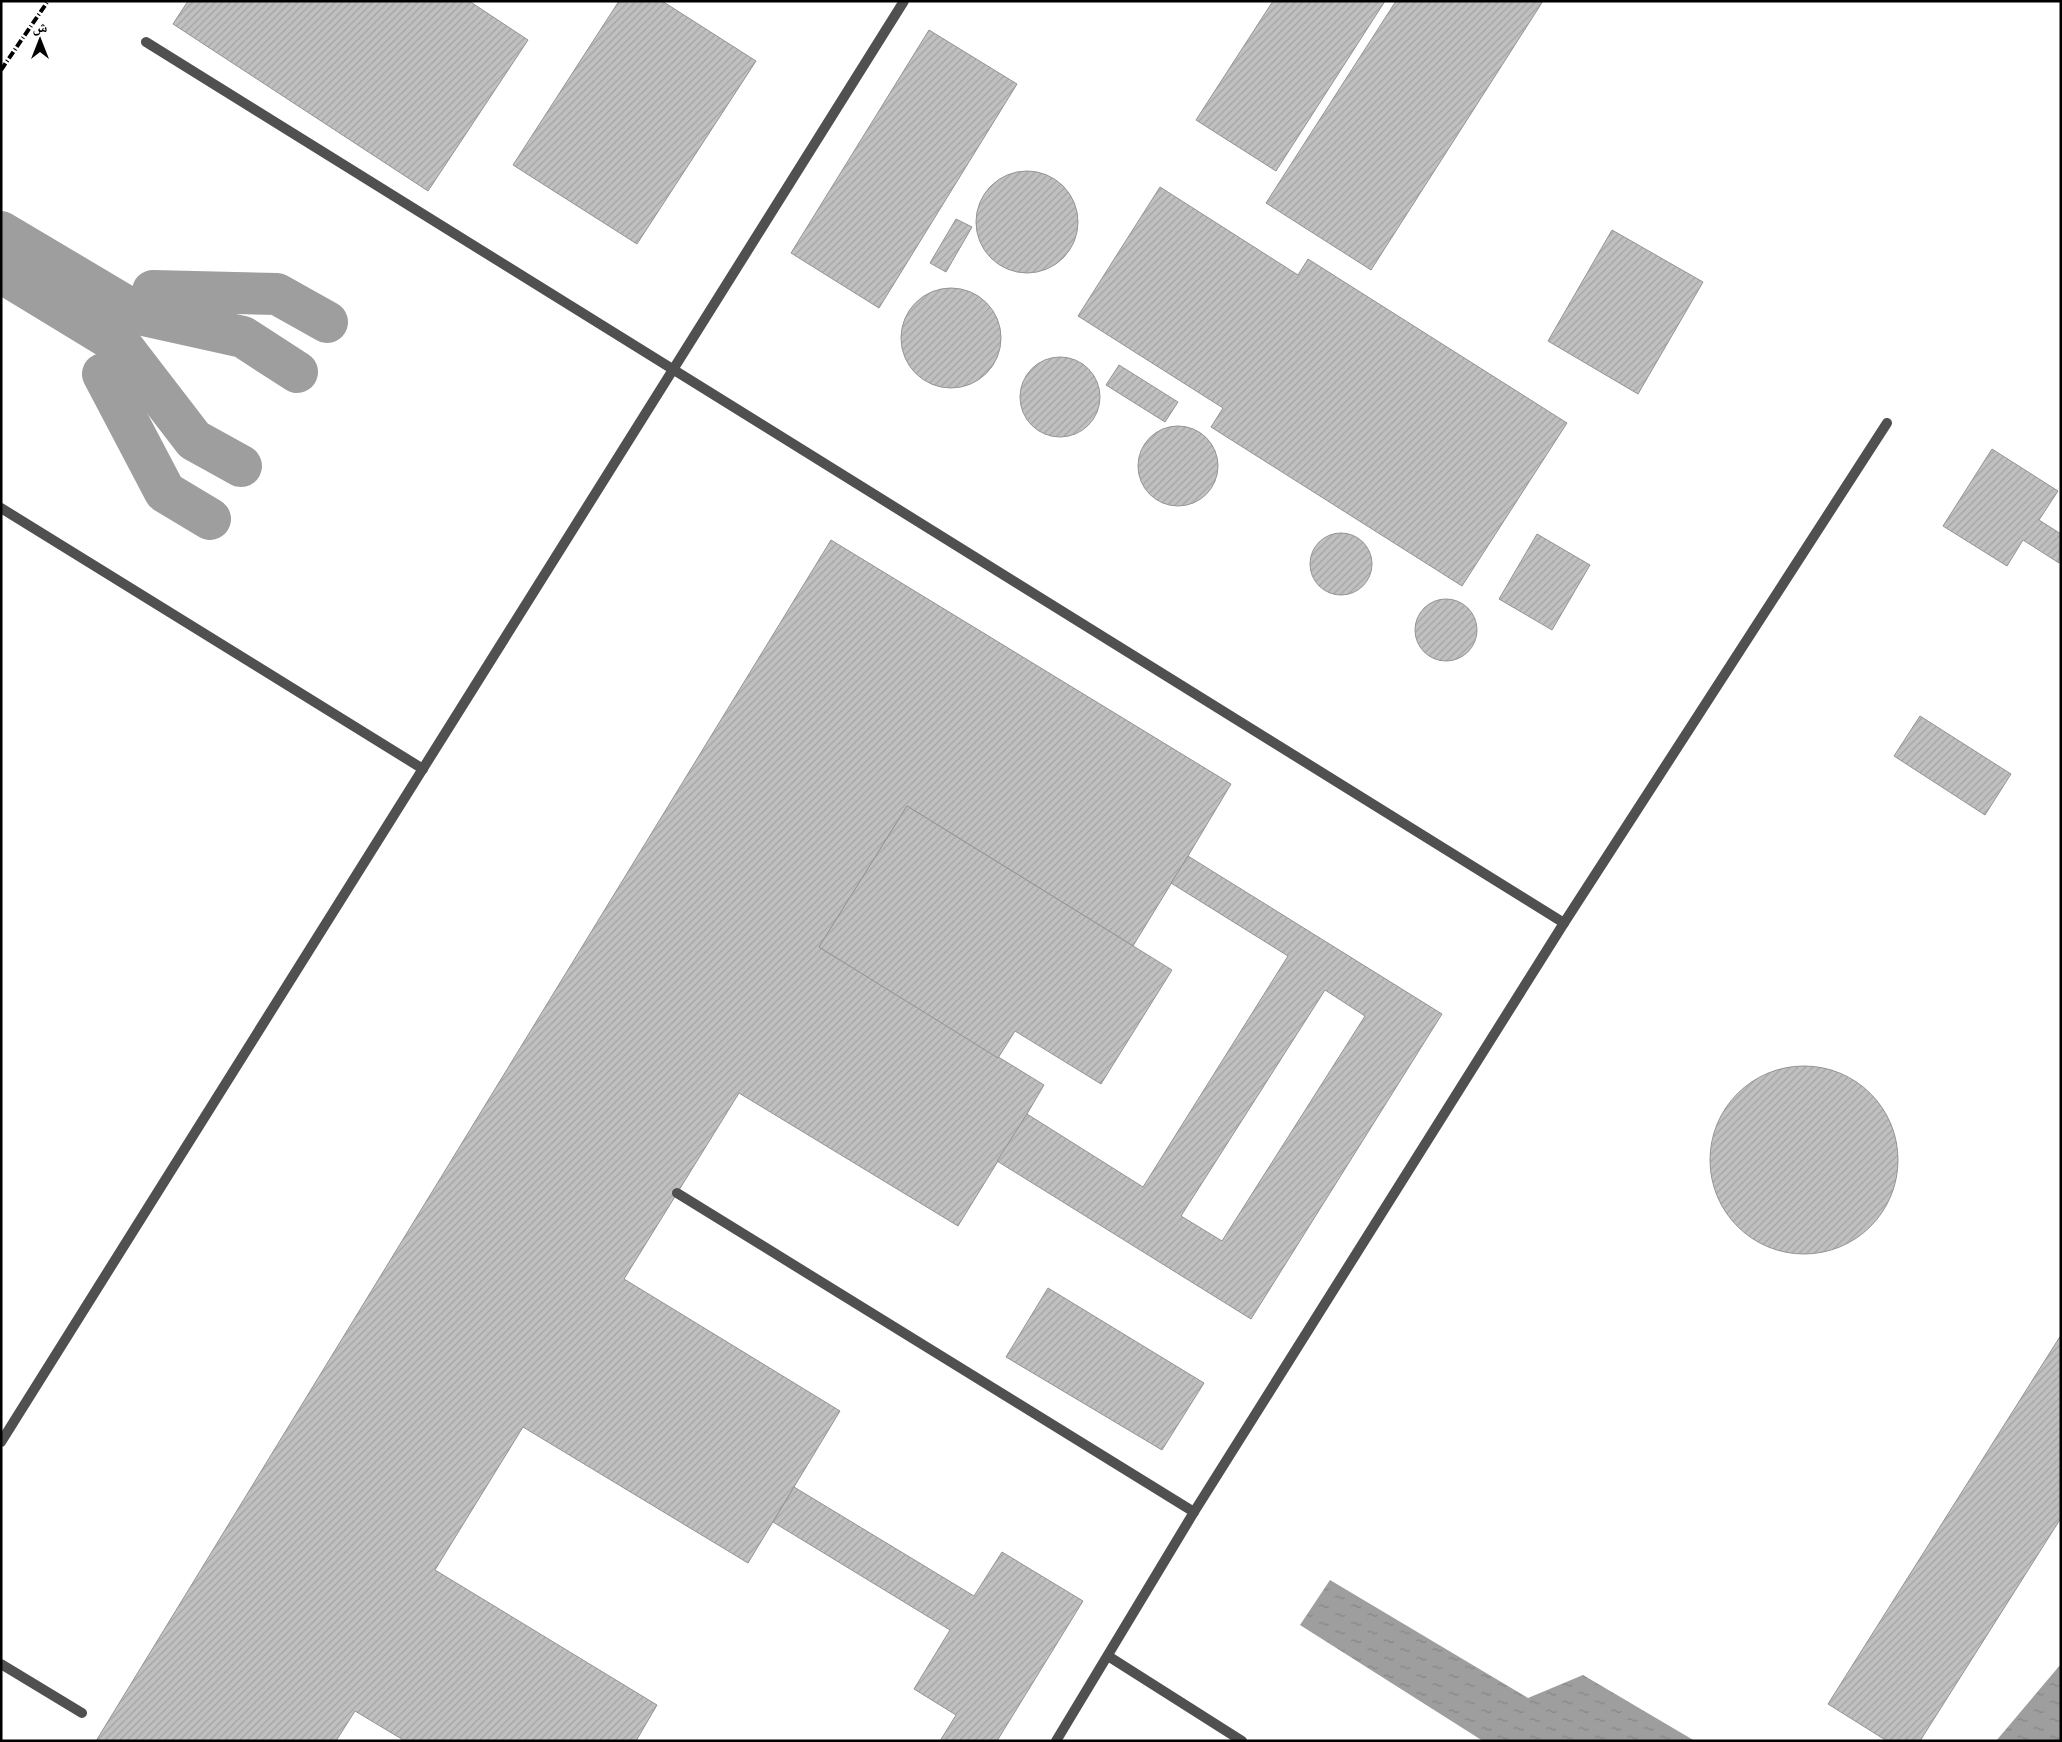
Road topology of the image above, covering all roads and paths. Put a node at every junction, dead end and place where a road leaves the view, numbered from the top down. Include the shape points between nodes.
1 (904, 1) edge
2 (146, 42) dead end
3 (673, 369) junction
4 (1887, 423) dead end
5 (1, 508) edge
6 (423, 769) junction
7 (1564, 923) junction
8 (677, 1193) dead end
9 (1, 1442) edge
10 (1194, 1512) junction
11 (1108, 1656) junction
12 (1, 1664) edge
13 (82, 1713) dead end
14 (1056, 1741) edge
15 (1242, 1741) edge

1 - 3 lane
2 - 3 lane
3 - 6 lane
3 - 7 lane
4 - 7 lane
5 - 6 lane
6 - 9 lane
7 - 10 lane
8 - 10 lane
10 - 11 lane
11 - 14 lane
11 - 15 lane
12 - 13 lane

